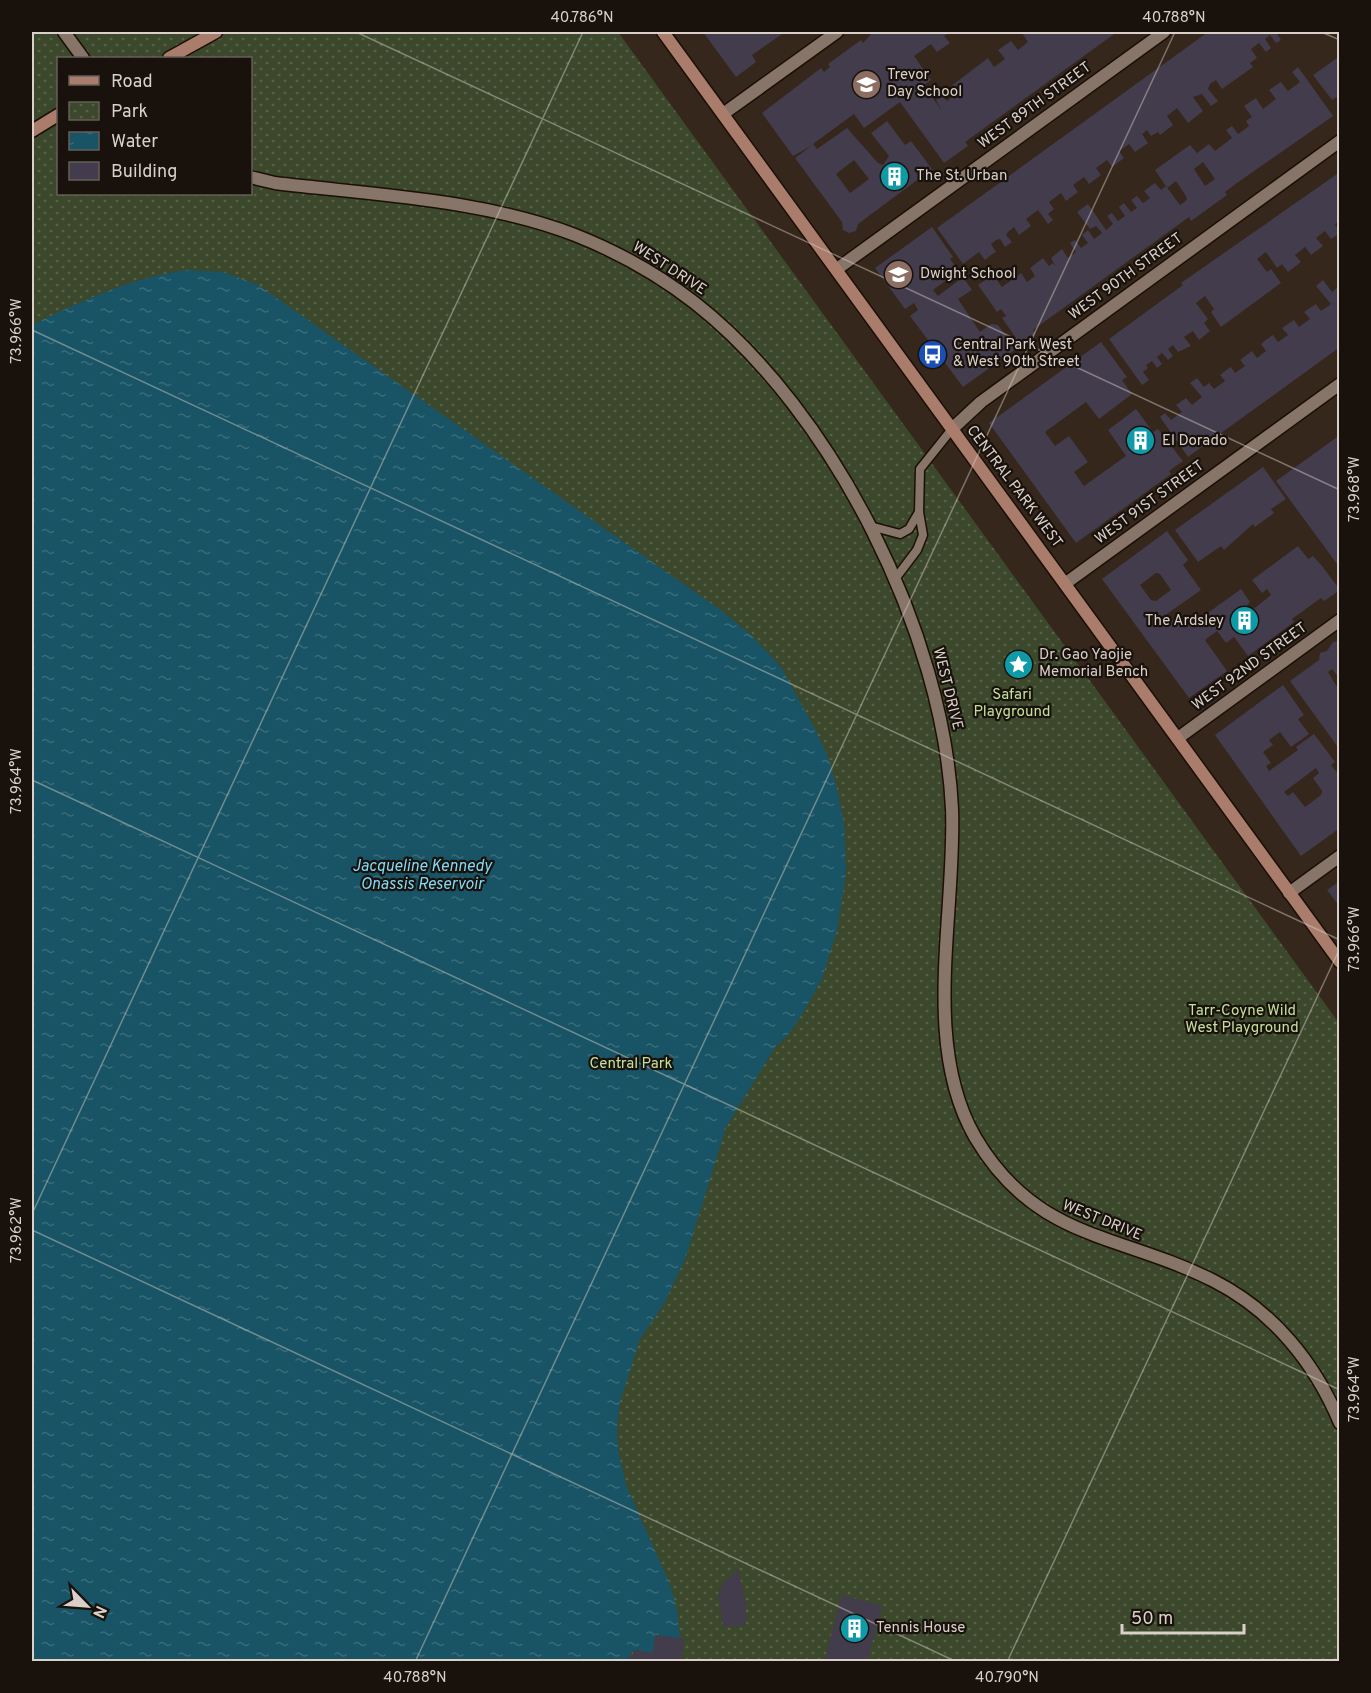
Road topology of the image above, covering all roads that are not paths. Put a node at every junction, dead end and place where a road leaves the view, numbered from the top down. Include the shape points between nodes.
1 (64, 32) edge
2 (216, 32) edge
3 (663, 32) edge
4 (837, 32) edge
5 (1164, 32) edge
6 (82, 57) edge
7 (171, 57) edge
8 (723, 114) junction
9 (57, 116) edge
10 (32, 131) edge
11 (1340, 141) edge
12 (252, 177) edge
13 (837, 269) junction
14 (1340, 384) edge
15 (952, 429) junction
16 (919, 512) junction
17 (867, 524) junction
18 (895, 579) junction
19 (1066, 583) junction
20 (1340, 620) edge
21 (1178, 738) junction
22 (1340, 856) edge
23 (1289, 893) junction
24 (1340, 962) edge
25 (1340, 1424) edge

1 - 6 street
2 - 7 main road
3 - 8 main road, CENTRAL PARK WEST
4 - 8 street
5 - 13 street, WEST 89TH STREET
8 - 13 main road, CENTRAL PARK WEST
9 - 10 main road
11 - 15 street, WEST 90TH STREET via 981,402
12 - 17 street, WEST DRIVE via 506,214 578,236 631,261 698,305 751,354 830,458
13 - 15 main road, CENTRAL PARK WEST
14 - 19 street, WEST 91ST STREET
15 - 16 lane, WEST 90TH STREET via 920,468
15 - 19 main road, CENTRAL PARK WEST
16 - 17 lane via 909,529 900,534
16 - 18 lane, WEST 90TH STREET via 921,542
17 - 18 street, WEST DRIVE
18 - 25 street, WEST DRIVE via 935,693 950,776 952,841 945,1029 948,1064 964,1117 1004,1177 1059,1221 1197,1273 1257,1309 1304,1359
19 - 21 main road, CENTRAL PARK WEST
20 - 21 street, WEST 92ND STREET
21 - 23 main road, CENTRAL PARK WEST
22 - 23 street
23 - 24 main road, CENTRAL PARK WEST

